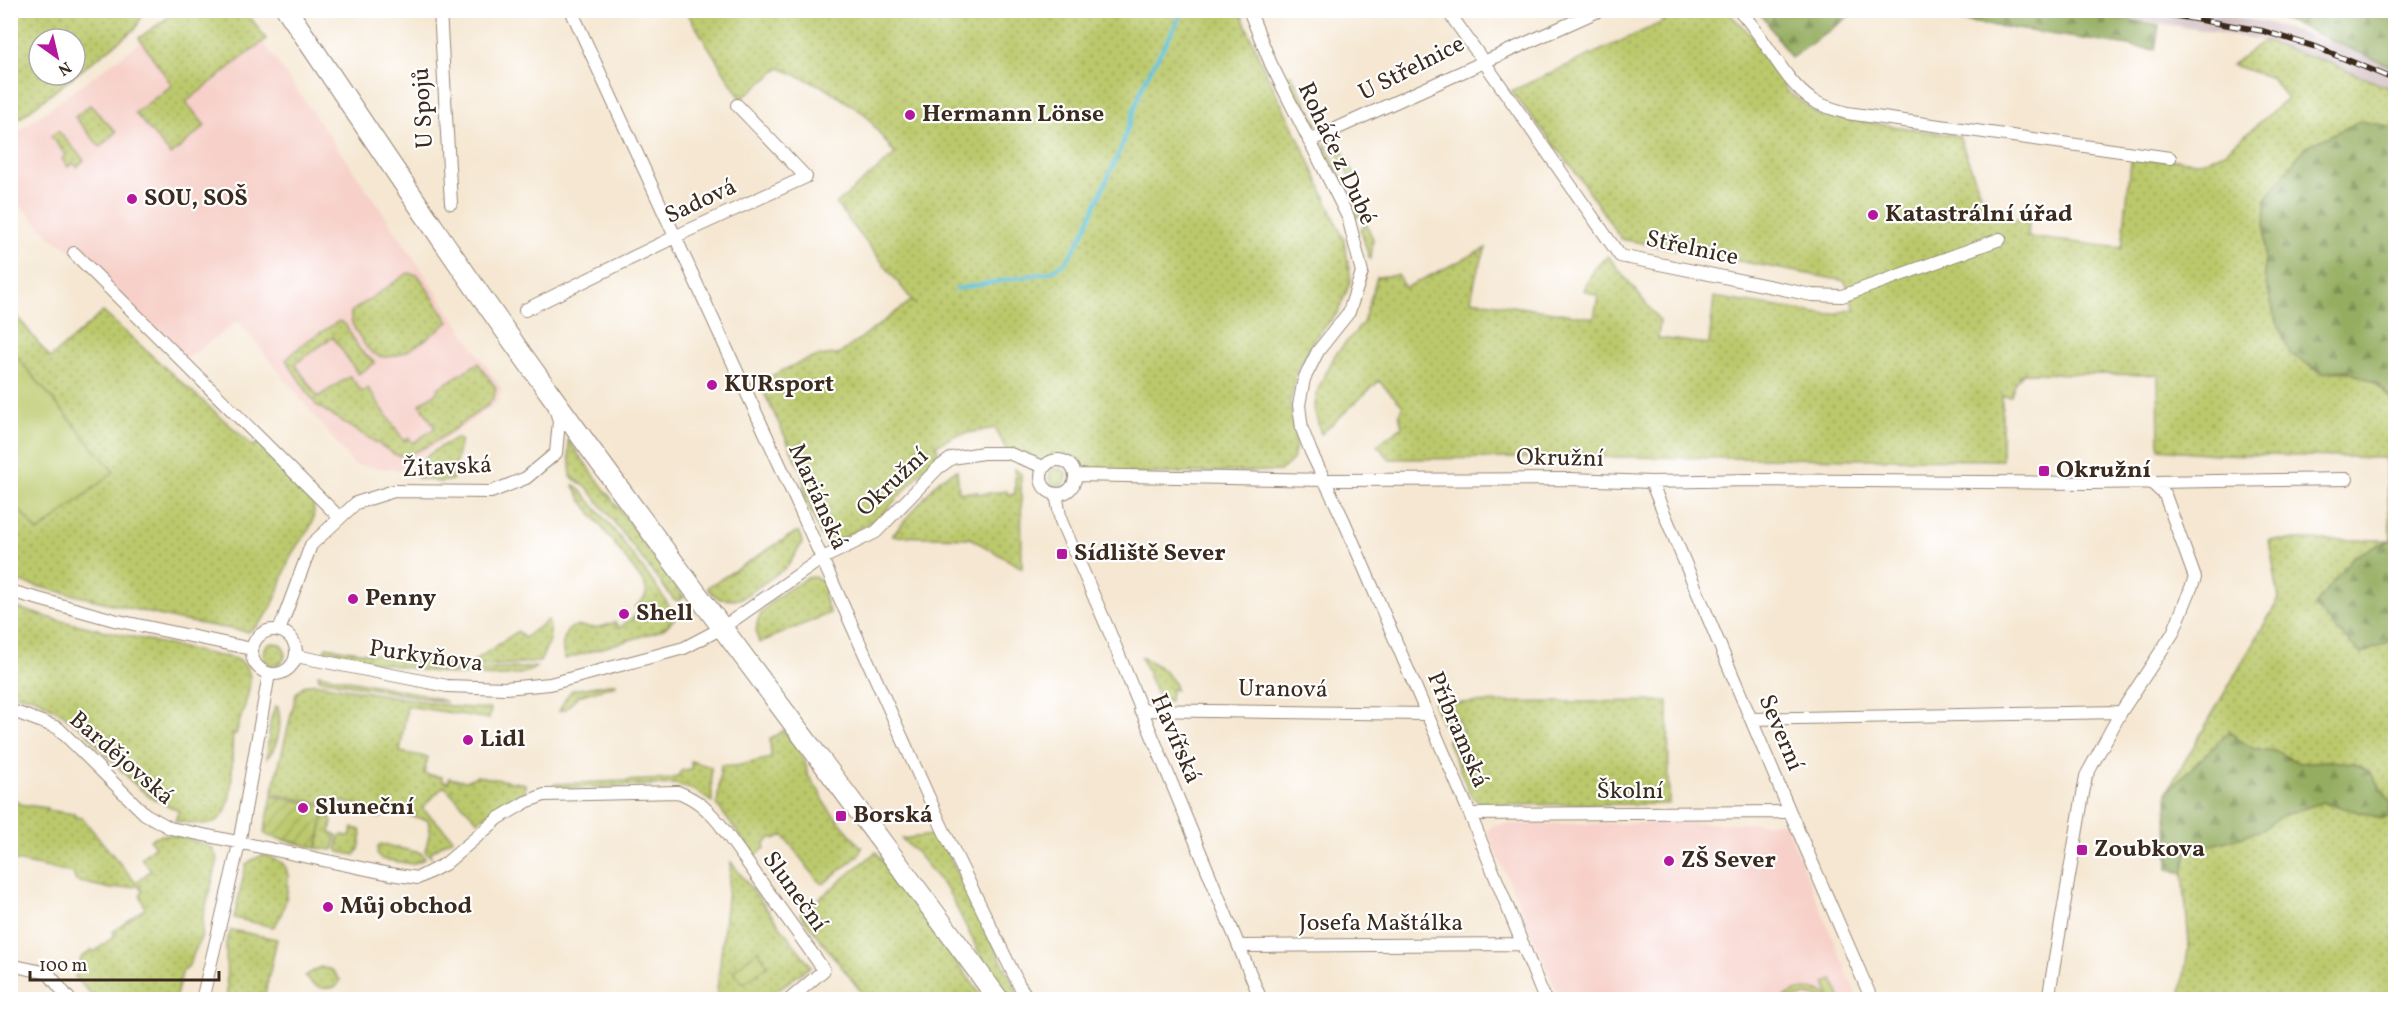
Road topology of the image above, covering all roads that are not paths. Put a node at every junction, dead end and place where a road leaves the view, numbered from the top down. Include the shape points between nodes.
1 (287, 10) edge
2 (440, 10) edge
3 (571, 10) edge
4 (1249, 10) edge
5 (1447, 10) edge
6 (1600, 10) edge
7 (1739, 10) edge
8 (1484, 62) junction
9 (737, 105) dead end
10 (1309, 141) junction
11 (2170, 158) dead end
12 (451, 203) dead end
13 (675, 237) junction
14 (2000, 239) dead end
15 (74, 253) dead end
16 (525, 310) dead end
17 (553, 398) junction
18 (1044, 467) junction
19 (1076, 475) junction
20 (2347, 479) dead end
21 (1325, 480) junction
22 (1651, 482) junction
23 (2151, 482) junction
24 (1056, 494) junction
25 (339, 517) junction
26 (821, 560) junction
27 (10, 591) edge
28 (722, 628) junction
29 (279, 631) junction
30 (252, 649) junction
31 (296, 656) junction
32 (269, 674) junction
33 (10, 710) edge
34 (1140, 710) junction
35 (2121, 712) junction
36 (1426, 714) junction
37 (1751, 718) junction
38 (1790, 812) junction
39 (1470, 814) junction
40 (239, 844) junction
41 (1523, 944) junction
42 (1239, 946) junction
43 (10, 965) edge
44 (70, 999) edge
45 (202, 999) edge
46 (789, 999) edge
47 (999, 999) edge
48 (1029, 999) edge
49 (1261, 999) edge
50 (1545, 999) edge
51 (1872, 999) edge
52 (2048, 999) edge

1 - 17 main road
2 - 12 street, U Spojů
3 - 13 street, Mariánská
4 - 10 street, Roháče z Dubé
5 - 8 street, U Střelnice
6 - 8 street
7 - 11 street via 1798,87 1812,100 1840,111
8 - 10 street, U Střelnice
8 - 14 street, Střelnice via 1620,256 1812,296 1842,296
9 - 13 street, Sadová via 806,177
10 - 21 street, Roháče z Dubé via 1347,217 1362,272 1349,312 1318,351 1304,379 1299,405 1302,429
13 - 16 street, Sadová
13 - 26 street, Mariánská
15 - 25 street
17 - 25 street, Žitavská via 559,421 556,453 526,478 491,492 394,491 356,503
17 - 28 main road
18 - 19 street, Okružní via 1053,460 1063,460
18 - 24 street via 1041,481
18 - 26 street, Okružní via 1008,453 952,458 876,532
19 - 21 street, Okružní
19 - 24 street via 1068,491
20 - 23 street, Okružní
21 - 22 street, Okružní
21 - 36 street, Příbramská
22 - 23 street, Okružní
22 - 37 street, Severní
23 - 35 street via 2165,495 2195,578 2173,633
24 - 34 street, Havířská via 1061,520
25 - 29 street, Žitavská via 311,545
26 - 28 street, Okružní
26 - 48 street, Mariánská via 942,827
27 - 30 street via 114,620
28 - 31 street, Purkyňova via 684,648 640,661 550,684 505,688 447,686
28 - 47 main road
29 - 30 street via 261,634
29 - 31 street via 294,642
30 - 32 street via 256,665
31 - 32 street via 288,669
32 - 40 street
33 - 40 street, Bardějovská via 58,728 153,819 170,828
34 - 36 street, Uranová
34 - 42 street, Havířská
35 - 37 street
35 - 52 street via 2086,776
36 - 39 street, Příbramská
37 - 38 street, Severní
38 - 39 street, Školní
38 - 51 street, Severní
39 - 41 street, Příbramská
40 - 45 street
40 - 46 street, Sluneční via 418,878 445,864 499,818 544,795 678,792 705,807 824,970
41 - 42 street, Josefa Maštálka
41 - 50 street, Příbramská
42 - 49 street, Havířská
43 - 44 street via 48,973

